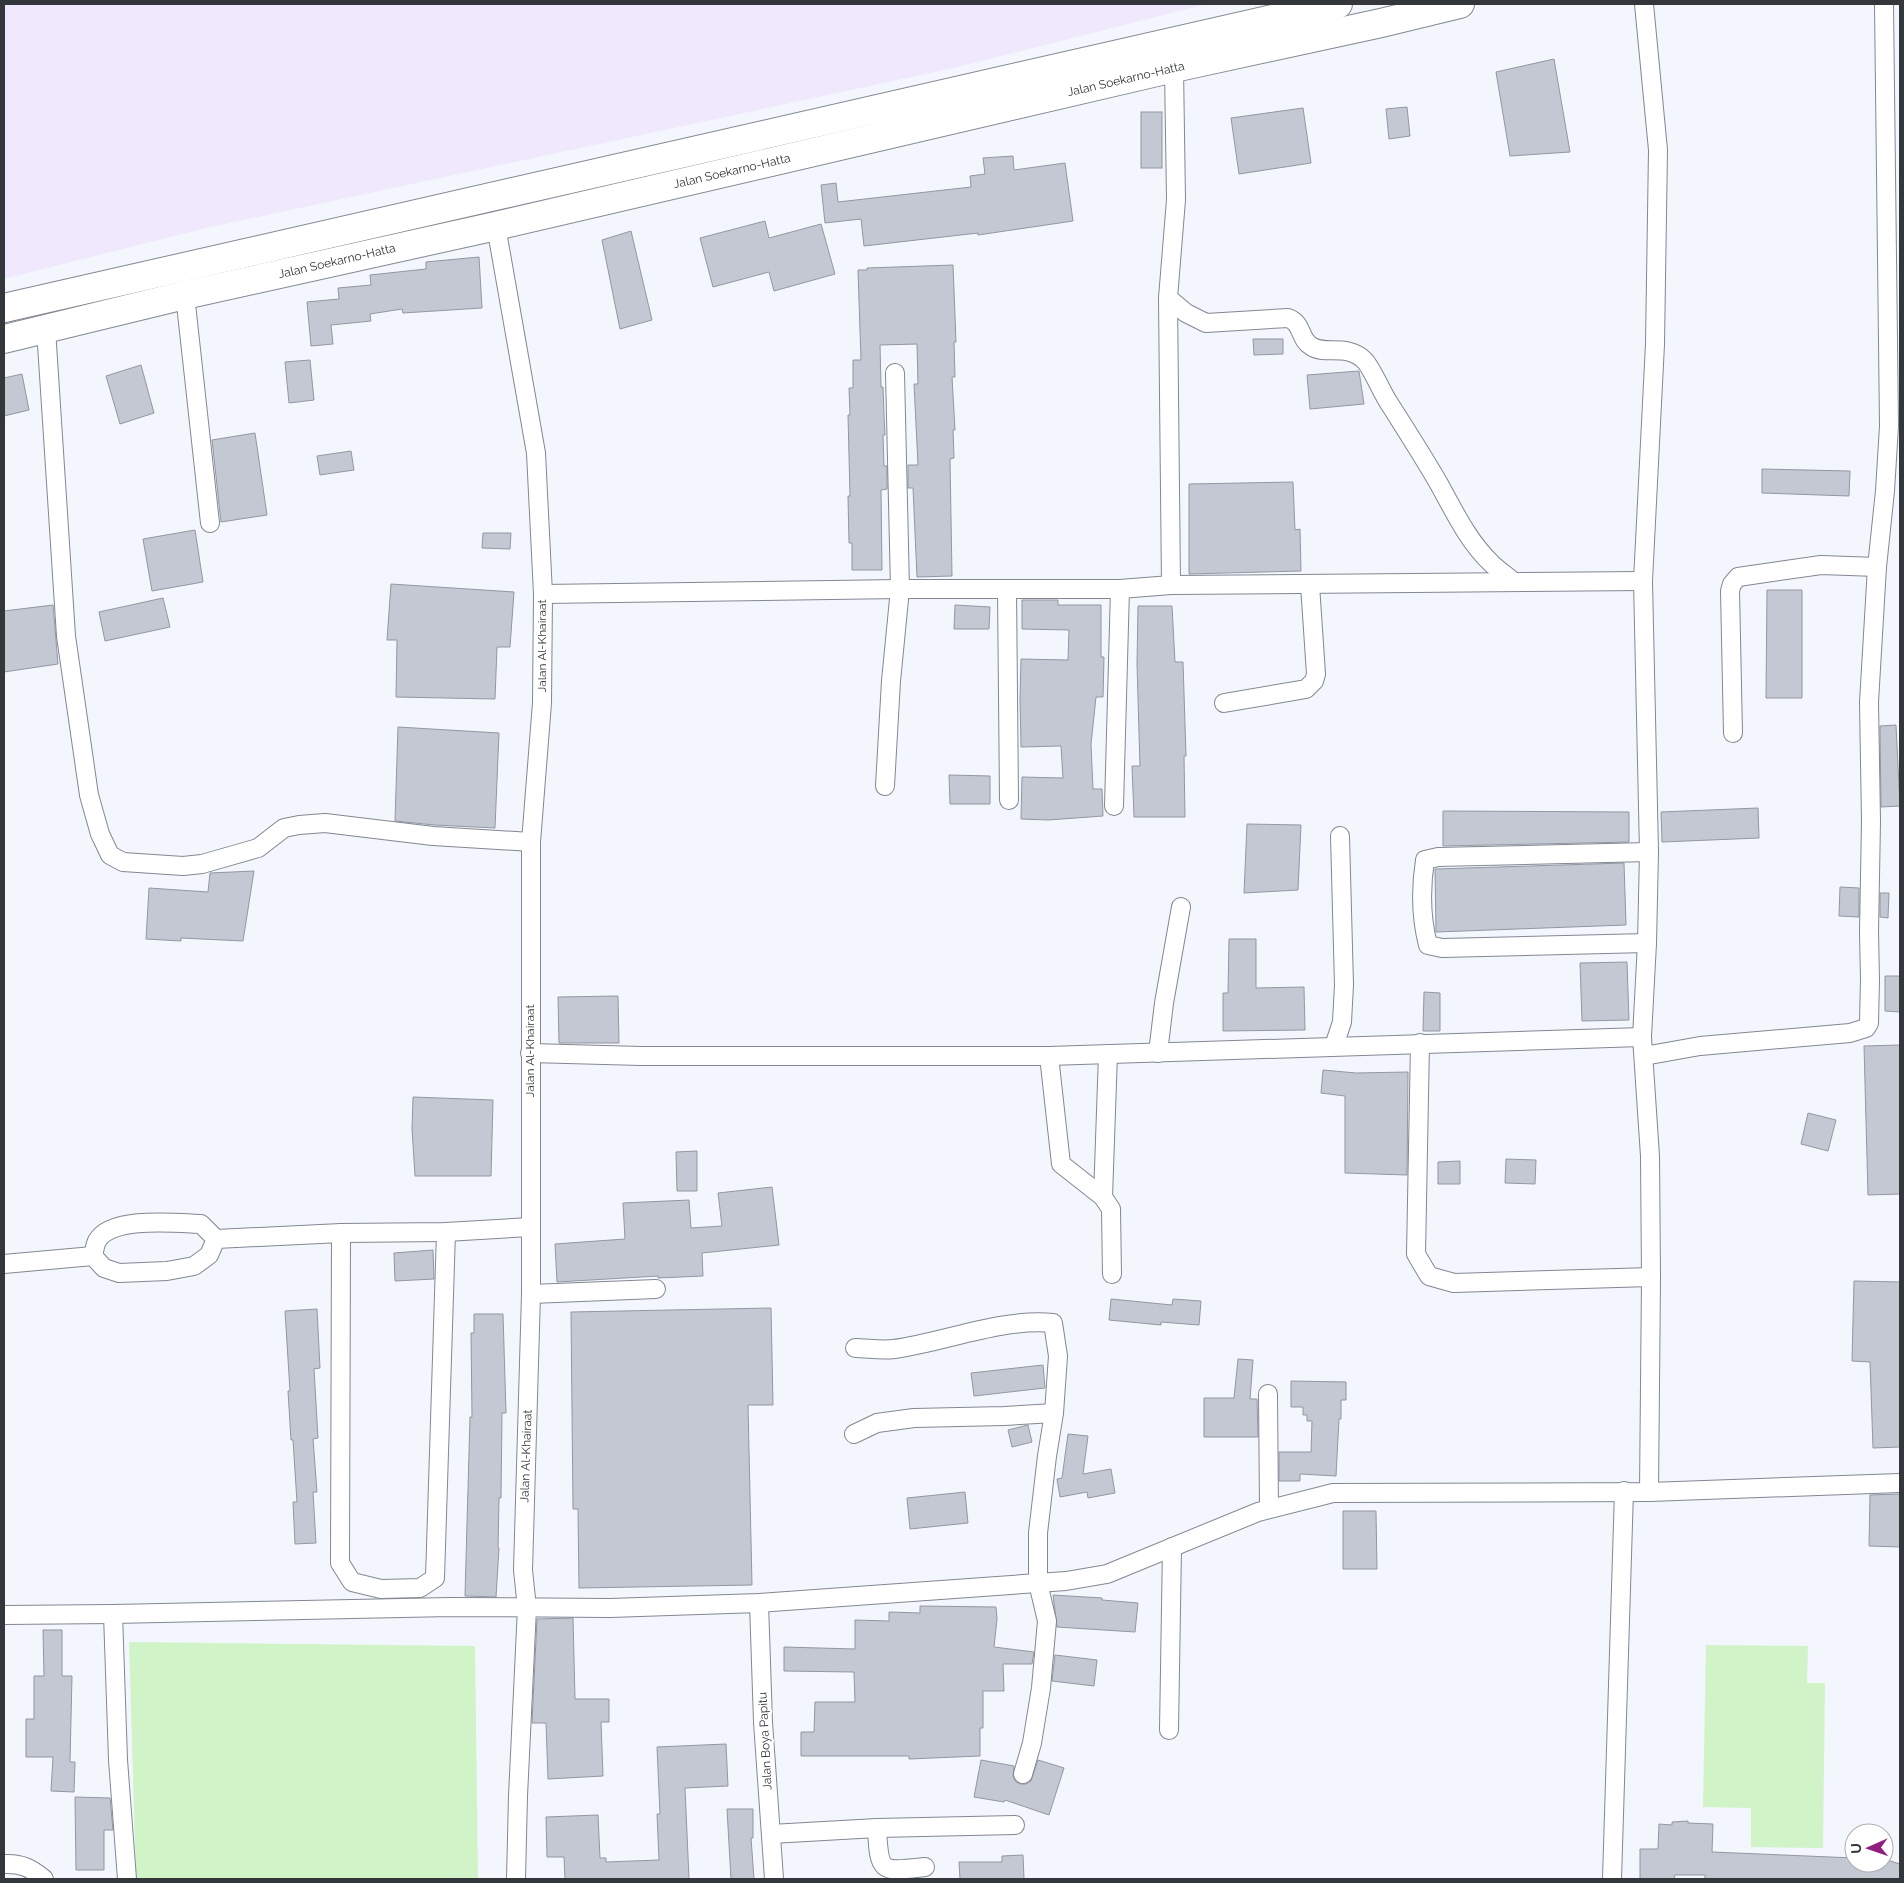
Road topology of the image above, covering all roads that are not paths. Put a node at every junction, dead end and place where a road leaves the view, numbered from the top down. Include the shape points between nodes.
1 (1338, 4) edge
2 (1460, 4) edge
3 (1644, 4) edge
4 (1884, 4) edge
5 (1174, 68) junction
6 (1893, 82) edge
7 (496, 226) junction
8 (185, 295) junction
9 (1168, 298) junction
10 (4, 308) edge
11 (46, 329) junction
12 (4, 338) edge
13 (895, 373) dead end
14 (210, 523) dead end
15 (1877, 567) junction
16 (1643, 581) junction
17 (1514, 582) junction
18 (1171, 585) junction
19 (1310, 585) junction
20 (900, 589) junction
21 (1120, 589) junction
22 (1007, 590) junction
23 (543, 594) junction
24 (1224, 703) dead end
25 (1733, 733) dead end
26 (885, 786) dead end
27 (1009, 800) dead end
28 (1114, 806) dead end
29 (1340, 836) dead end
30 (531, 842) junction
31 (1648, 852) junction
32 (1181, 907) dead end
33 (1647, 943) junction
34 (1642, 1037) junction
35 (1420, 1043) junction
36 (1334, 1046) junction
37 (530, 1053) junction
38 (1158, 1053) junction
39 (1108, 1054) junction
40 (1050, 1056) junction
41 (1644, 1056) junction
42 (1103, 1197) junction
43 (530, 1227) junction
44 (446, 1232) junction
45 (341, 1233) junction
46 (216, 1239) junction
47 (93, 1256) junction
48 (4, 1264) edge
49 (1112, 1274) dead end
50 (1651, 1277) junction
51 (656, 1289) dead end
52 (531, 1294) junction
53 (855, 1348) dead end
54 (1268, 1394) dead end
55 (1054, 1413) junction
56 (854, 1434) dead end
57 (1900, 1483) edge
58 (1624, 1491) junction
59 (1649, 1492) junction
60 (1269, 1508) junction
61 (1172, 1547) junction
62 (1038, 1583) junction
63 (759, 1603) junction
64 (527, 1608) junction
65 (4, 1614) edge
66 (113, 1614) junction
67 (1169, 1730) dead end
68 (1023, 1774) dead end
69 (1015, 1825) dead end
70 (877, 1828) junction
71 (771, 1834) junction
72 (4, 1864) edge
73 (925, 1867) dead end
74 (44, 1879) edge
75 (127, 1879) edge
76 (516, 1879) edge
77 (774, 1879) edge
78 (1612, 1879) edge

1 - 10 main road
2 - 5 main road, Jalan Soekarno-Hatta
3 - 16 street via 1658,150 1655,344
4 - 6 street
5 - 7 main road, Jalan Soekarno-Hatta
5 - 9 street via 1176,200
6 - 15 street via 1889,426
7 - 8 main road, Jalan Soekarno-Hatta
7 - 23 street, Jalan Al-Khairaat via 536,453
8 - 11 main road, Jalan Soekarno-Hatta
8 - 14 street
9 - 17 street via 1186,313 1206,323 1288,318 1298,324 1310,346 1334,351 1349,350 1365,360 1468,535 1491,563
9 - 18 street
11 - 12 main road, Jalan Soekarno-Hatta
11 - 30 street via 66,636 89,795 100,834 110,855 123,862 202,864 258,848 284,828 324,823 433,836
13 - 20 street
15 - 25 street via 1821,565 1738,577 1730,591
15 - 41 street via 1869,702 1870,1015 1866,1028 1850,1033 1700,1046
16 - 17 street
16 - 31 street
17 - 19 street
18 - 19 street
18 - 21 street
19 - 24 street via 1314,681 1306,689
20 - 22 street
20 - 23 street
20 - 26 street
21 - 22 street
21 - 28 street
22 - 27 street
23 - 30 street, Jalan Al-Khairaat via 542,703
29 - 36 street via 1344,985 1342,1022
30 - 37 street, Jalan Al-Khairaat
31 - 33 street
31 - 33 street via 1438,857 1425,860 1423,873 1428,944 1442,948
32 - 38 street
33 - 34 street
34 - 35 street
34 - 41 street
35 - 36 street
35 - 50 street via 1416,1254 1429,1276 1454,1283
36 - 38 street
37 - 40 street
37 - 43 street, Jalan Al-Khairaat
38 - 39 street
39 - 40 street
39 - 42 street
40 - 42 street via 1061,1164
41 - 50 street via 1650,1156
42 - 49 street via 1110,1209
43 - 44 street
43 - 52 street, Jalan Al-Khairaat
44 - 45 street
44 - 45 street via 435,1578 420,1588 381,1589 352,1582 340,1563
45 - 46 street
46 - 47 street via 209,1254 194,1266 167,1271 119,1273 104,1268
46 - 47 street via 201,1224 128,1224 111,1229 98,1240
47 - 48 street
50 - 59 street
51 - 52 street
52 - 64 street, Jalan Al-Khairaat via 523,1570
53 - 55 street via 892,1349 996,1327 1036,1321 1053,1323 1058,1356
54 - 60 street
55 - 56 street via 914,1418 877,1423
55 - 62 street via 1038,1532
57 - 59 street
58 - 59 street
58 - 60 street via 1333,1493
58 - 78 street
60 - 61 street
61 - 62 street via 1107,1574
61 - 67 street
62 - 63 street
62 - 68 street via 1047,1621 1042,1688
63 - 64 street
63 - 71 street, Jalan Boya Papitu
64 - 66 street
64 - 76 street, Jalan Al-Khairaat
65 - 66 street
66 - 75 street via 118,1760
69 - 70 street
70 - 71 street
70 - 73 street via 880,1862 884,1867 896,1870
71 - 77 street, Jalan Boya Papitu
72 - 74 street via 18,1864

